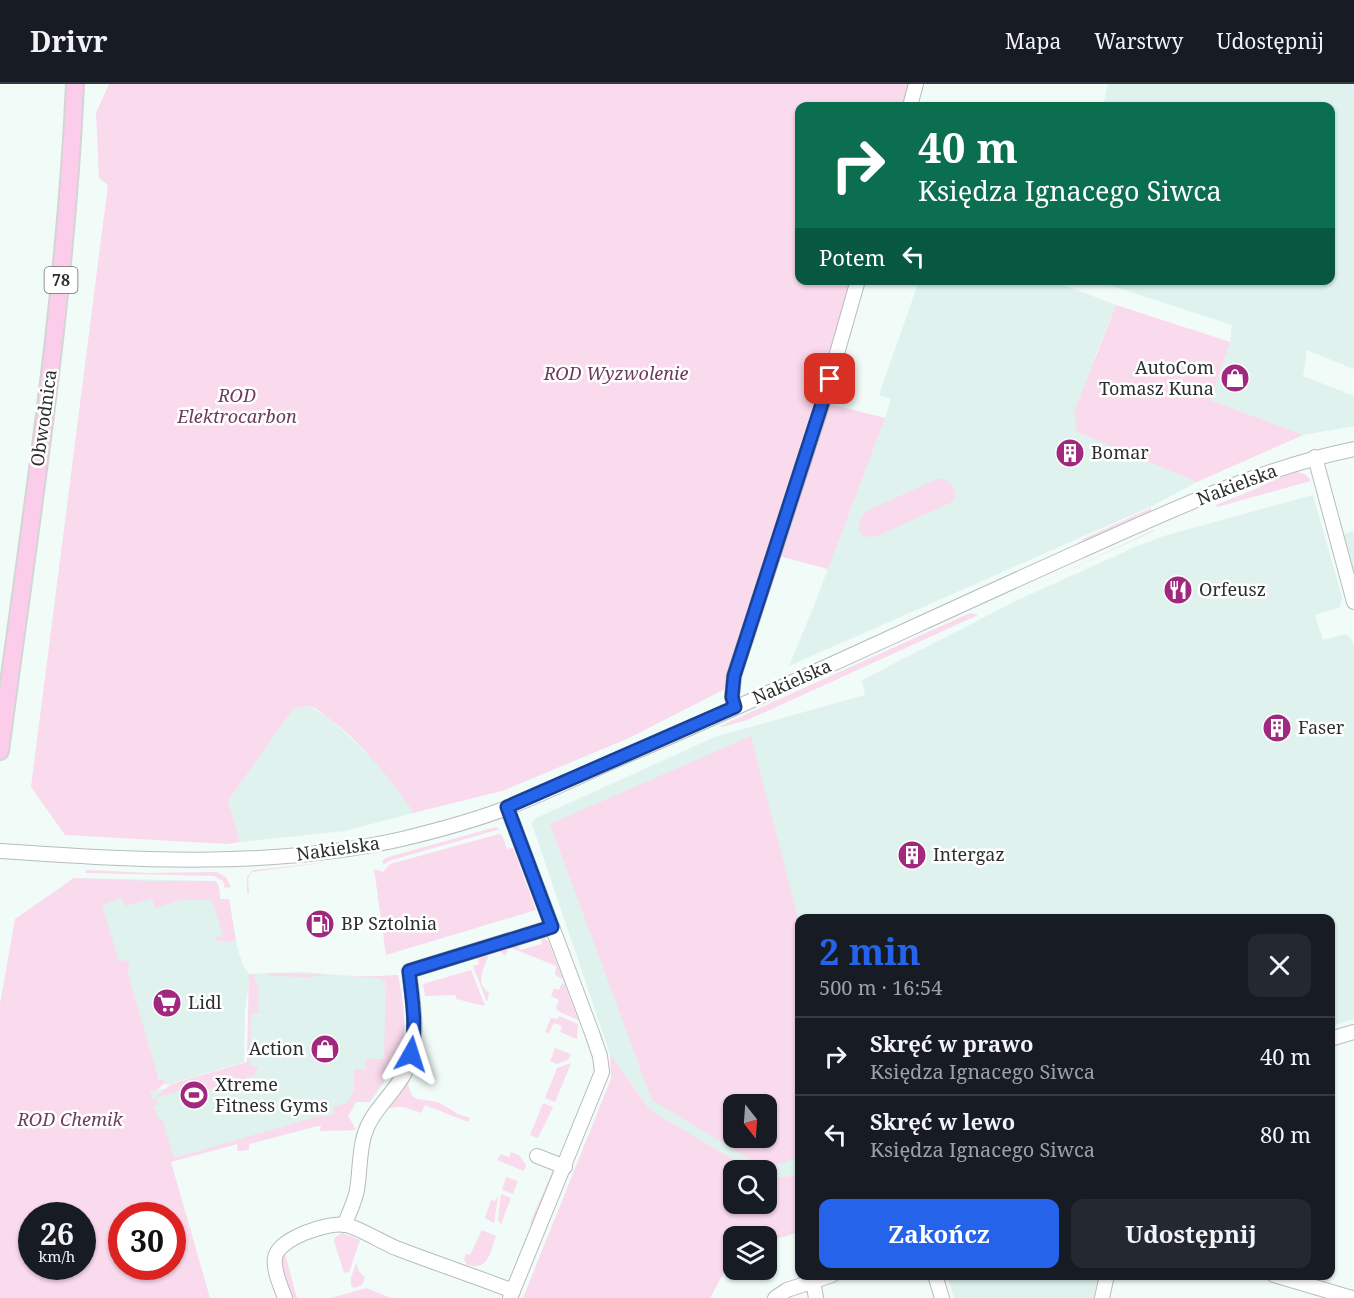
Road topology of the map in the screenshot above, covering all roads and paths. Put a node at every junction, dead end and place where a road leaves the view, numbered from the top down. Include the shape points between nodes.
1 (75, 84) edge
2 (916, 84) edge
3 (910, 102) edge
4 (857, 285) edge
5 (1354, 449) edge
6 (1315, 457) junction
7 (1354, 602) edge
8 (735, 707) junction
9 (0, 751) edge
10 (507, 807) junction
11 (0, 851) edge
12 (552, 927) junction
13 (1354, 1032) edge
14 (1335, 1038) edge
15 (537, 1156) dead end
16 (565, 1167) junction
17 (344, 1225) junction
18 (816, 1280) edge
19 (937, 1280) edge
20 (1106, 1280) edge
21 (1291, 1280) edge
22 (813, 1281) junction
23 (512, 1295) edge
24 (285, 1298) edge
25 (775, 1298) edge
26 (816, 1298) edge
27 (942, 1298) edge
28 (1102, 1298) edge
29 (1352, 1298) edge

1 - 9 main road, Obwodnica / 78 via 54,341
2 - 3 street
4 - 8 street via 734,676
5 - 6 street, Nakielska
6 - 7 street
6 - 8 street, Nakielska via 1167,512
8 - 10 street, Nakielska
10 - 11 street, Nakielska via 404,838 295,856 198,860
10 - 12 street
12 - 16 street via 600,1056 602,1072
12 - 17 street via 409,971 414,1015 411,1054 404,1074 374,1113 365,1135 357,1192
13 - 14 street
15 - 16 street
16 - 23 street
17 - 23 street
17 - 24 street via 299,1235 283,1244 274,1260
18 - 22 street
19 - 27 street
20 - 28 street
21 - 29 street
22 - 25 street
22 - 26 street

